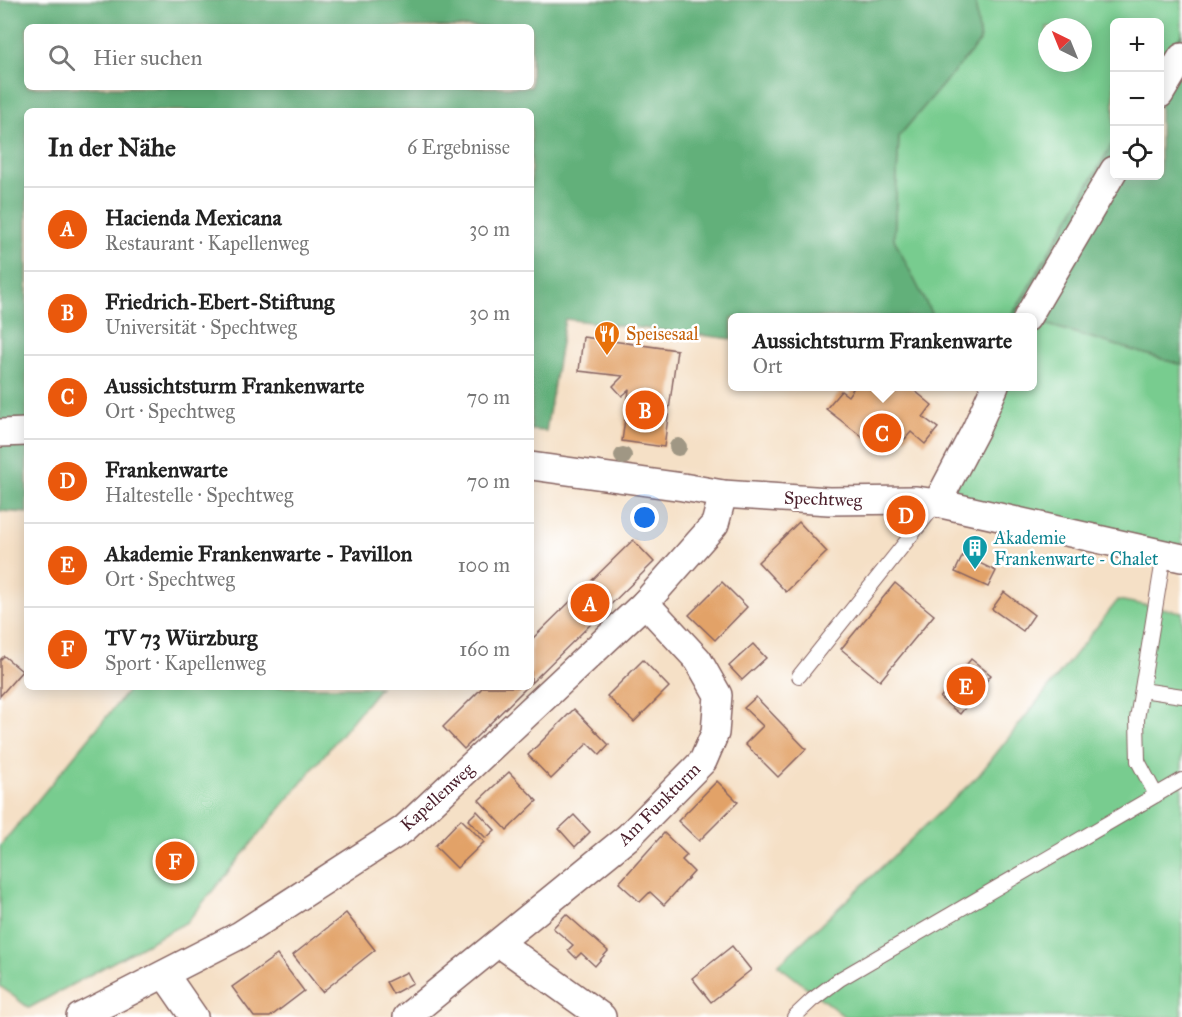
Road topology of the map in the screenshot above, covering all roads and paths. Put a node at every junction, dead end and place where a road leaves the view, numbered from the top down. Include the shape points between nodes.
1 (1182, 57) edge
2 (1164, 87) edge
3 (1110, 177) edge
4 (1030, 313) edge
5 (993, 391) edge
6 (24, 432) edge
7 (0, 433) edge
8 (534, 466) edge
9 (723, 494) junction
10 (938, 503) junction
11 (1173, 556) edge
12 (645, 603) junction
13 (799, 676) dead end
14 (1142, 690) junction
15 (1182, 696) edge
16 (1182, 780) edge
17 (1156, 795) junction
18 (499, 943) junction
19 (165, 975) junction
20 (80, 1017) edge
21 (194, 1017) edge
22 (406, 1017) edge
23 (602, 1017) edge
24 (794, 1017) edge

1 - 2 street
3 - 4 street
5 - 10 street
6 - 7 street
8 - 9 street, Spechtweg
9 - 10 street, Spechtweg
9 - 12 street, Kapellenweg via 715,524
10 - 11 street, Spechtweg
10 - 13 lane
11 - 14 lane
12 - 18 street, Am Funkturm via 698,660 718,695 715,733 703,761 628,837
12 - 19 street, Kapellenweg via 404,830 240,936
14 - 15 lane
14 - 17 lane via 1137,719 1138,761
16 - 17 lane
17 - 24 lane via 840,979
18 - 22 street, Am Funkturm
18 - 23 street
19 - 20 street, Kapellenweg
19 - 21 street

